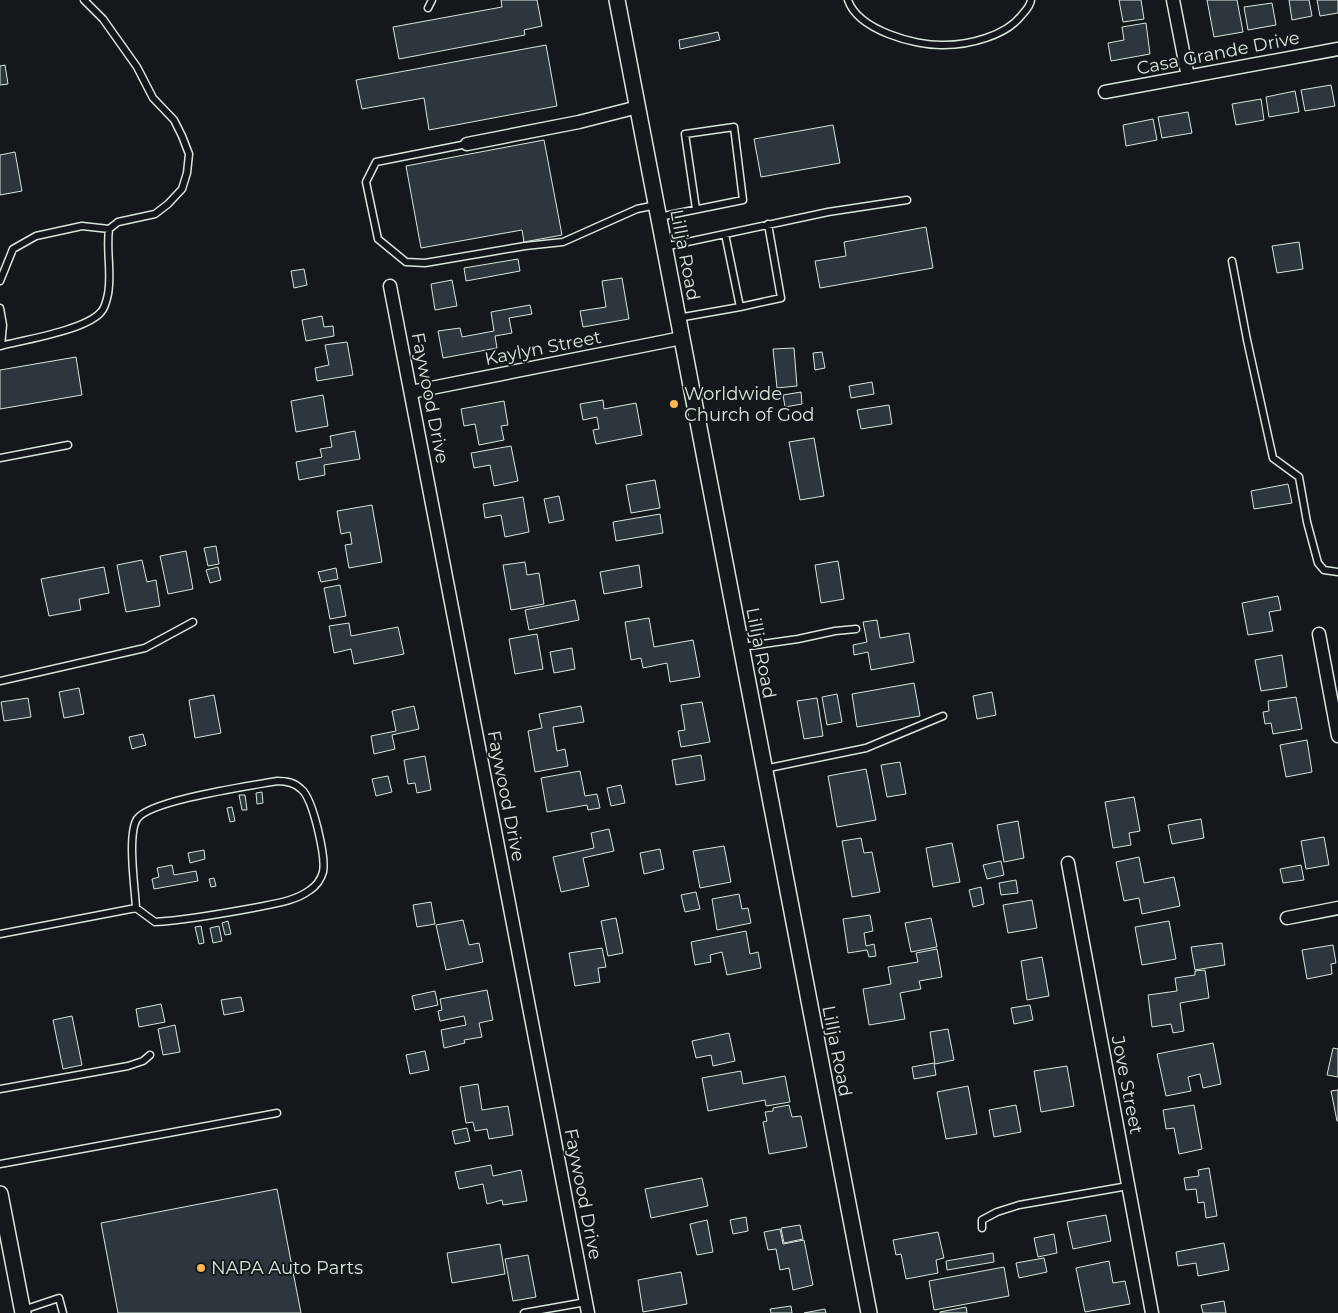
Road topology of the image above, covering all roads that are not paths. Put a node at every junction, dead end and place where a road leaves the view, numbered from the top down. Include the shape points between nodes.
1 (84, 0) edge
2 (432, 0) edge
3 (617, 0) edge
4 (848, 0) edge
5 (1031, 0) edge
6 (1173, 0) edge
7 (428, 8) dead end
8 (1338, 48) edge
9 (1188, 77) junction
10 (1105, 92) dead end
11 (638, 107) junction
12 (467, 144) joint
13 (907, 200) dead end
14 (696, 209) junction
15 (658, 211) junction
16 (768, 224) junction
17 (109, 229) junction
18 (725, 234) junction
19 (664, 247) junction
20 (1232, 262) dead end
21 (0, 281) edge
22 (390, 286) dead end
23 (740, 307) junction
24 (0, 308) edge
25 (678, 318) junction
26 (682, 338) junction
27 (1, 346) edge
28 (411, 392) junction
29 (68, 445) dead end
30 (0, 458) edge
31 (1338, 572) edge
32 (193, 622) dead end
33 (856, 629) dead end
34 (1319, 634) dead end
35 (741, 647) junction
36 (0, 681) edge
37 (944, 716) dead end
38 (1338, 736) edge
39 (764, 769) junction
40 (1068, 863) dead end
41 (136, 908) junction
42 (1338, 908) edge
43 (1287, 918) dead end
44 (0, 934) edge
45 (150, 1055) dead end
46 (0, 1089) edge
47 (277, 1113) dead end
48 (0, 1164) edge
49 (1128, 1186) junction
50 (0, 1194) edge
51 (3, 1222) edge
52 (982, 1228) dead end
53 (587, 1307) edge
54 (21, 1312) edge
55 (62, 1313) edge
56 (524, 1313) edge
57 (869, 1313) edge
58 (1152, 1313) edge

1 - 17 lane via 103,19 137,67 153,98 174,120 188,154 188,173 182,189 168,204 155,214 118,222
2 - 7 lane
3 - 11 street, Lillja Road
4 - 5 lane via 851,9 874,28 906,40 943,46 985,39 1014,24
6 - 9 street
8 - 9 street, Casa Grande Drive
9 - 10 street, Casa Grande Drive
11 - 12 street
11 - 15 street, Lillja Road
12 - 15 lane via 376,162 366,182 378,239 406,262 425,263 563,242 637,209
13 - 16 lane
14 - 14 lane via 743,200 734,127 684,134
14 - 15 lane
15 - 19 street, Lillja Road
16 - 18 lane
16 - 23 lane via 781,298
17 - 21 lane via 82,226 36,236 13,249
17 - 27 lane via 110,277 102,311 88,322
18 - 19 lane
18 - 23 lane
19 - 25 street, Lillja Road
20 - 31 lane via 1273,458 1298,477 1318,563 1324,570
22 - 28 street, Faywood Drive
23 - 25 lane
24 - 27 lane
25 - 26 street, Lillja Road
26 - 28 street, Kaylyn Street
26 - 35 street, Lillja Road
28 - 53 street, Faywood Drive
29 - 30 lane
32 - 36 lane via 145,648
33 - 35 lane
34 - 38 street
35 - 39 street, Lillja Road
37 - 39 lane via 866,748
39 - 57 street, Lillja Road
40 - 49 street, Jove Street
41 - 41 lane via 132,844 134,828 144,812 168,803 277,781 289,781 310,799 323,862 318,884 310,890 292,900 190,920 155,922
41 - 44 lane
42 - 43 street
45 - 46 lane via 128,1066
47 - 48 lane
49 - 52 lane via 997,1212 982,1220
49 - 58 street, Jove Street
50 - 51 street
51 - 54 street
53 - 56 lane
54 - 55 lane via 59,1298

